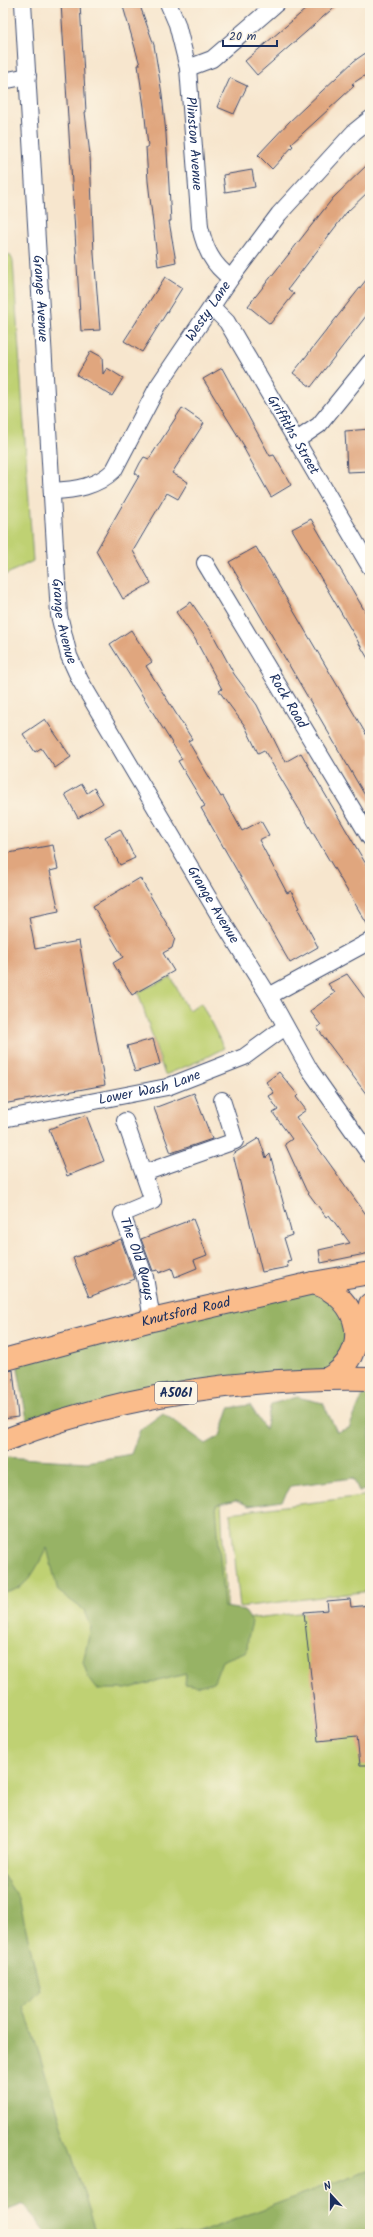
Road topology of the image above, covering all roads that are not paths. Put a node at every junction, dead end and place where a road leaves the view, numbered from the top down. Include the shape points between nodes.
1 (23, 3) edge
2 (168, 3) edge
3 (277, 3) edge
4 (188, 68) junction
5 (28, 76) junction
6 (3, 81) edge
7 (370, 119) edge
8 (230, 278) junction
9 (212, 307) junction
10 (370, 362) edge
11 (297, 440) junction
12 (52, 491) junction
13 (205, 563) dead end
14 (370, 567) edge
15 (370, 838) edge
16 (370, 941) edge
17 (269, 996) junction
18 (285, 1027) junction
19 (222, 1100) dead end
20 (3, 1119) edge
21 (125, 1121) dead end
22 (370, 1156) edge
23 (144, 1174) junction
24 (370, 1274) edge
25 (313, 1283) junction
26 (370, 1304) edge
27 (152, 1320) junction
28 (370, 1334) edge
29 (3, 1360) edge
30 (327, 1379) junction
31 (370, 1379) edge
32 (3, 1441) edge

1 - 5 street, Grange Avenue
2 - 4 street, Plinston Avenue via 177,24
3 - 4 street via 212,59
4 - 8 street, Plinston Avenue via 200,226 212,259
5 - 6 street
5 - 12 street, Grange Avenue
7 - 8 street, Westy Lane via 354,132 279,214
8 - 9 street, Westy Lane
9 - 11 street, Griffiths Street via 228,322
9 - 12 street, Westy Lane via 158,386 114,470 106,478 87,487
10 - 11 street via 320,425
11 - 14 street, Griffiths Street
12 - 17 street, Grange Avenue via 59,615 74,668
13 - 15 street, Rock Road
16 - 17 street
17 - 18 street, Grange Avenue
18 - 20 street, Lower Wash Lane via 244,1058 167,1087
18 - 22 street, Grange Avenue via 310,1070
19 - 23 street via 235,1141
21 - 23 street, The Old Quays
23 - 27 street, The Old Quays via 153,1201 122,1214 145,1277
24 - 25 highway, Knutsford Road
25 - 27 highway, Knutsford Road
25 - 30 highway via 325,1287 344,1301 351,1311 358,1334 358,1345 346,1367
26 - 28 highway
27 - 29 highway, Knutsford Road
30 - 31 highway, A5061
30 - 32 highway, A5061 via 249,1383 174,1393 88,1413

